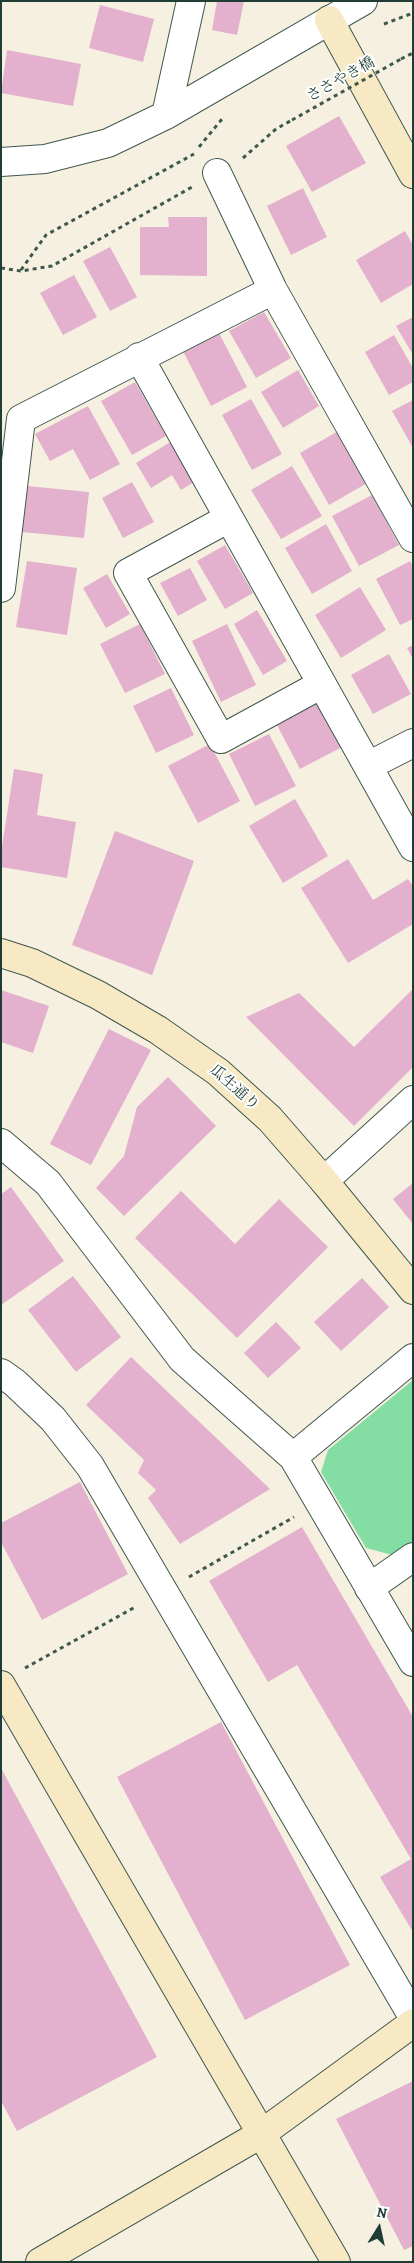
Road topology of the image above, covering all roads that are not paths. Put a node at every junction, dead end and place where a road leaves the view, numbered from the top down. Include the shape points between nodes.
1 (191, 1) edge
2 (363, 1) edge
3 (329, 20) junction
4 (166, 115) junction
5 (1, 162) edge
6 (217, 173) road end
7 (413, 174) edge
8 (273, 290) junction
9 (139, 357) junction
10 (229, 518) junction
11 (413, 538) edge
12 (1, 588) edge
13 (322, 684) junction
14 (413, 743) edge
15 (368, 766) junction
16 (413, 847) edge
17 (1, 954) edge
18 (413, 1100) edge
19 (1, 1143) edge
20 (324, 1181) junction
21 (413, 1290) edge
22 (413, 1358) edge
23 (1, 1373) edge
24 (293, 1457) junction
25 (413, 1557) edge
26 (369, 1588) junction
27 (413, 1662) edge
28 (1, 1685) edge
29 (413, 2017) edge
30 (413, 2022) edge
31 (261, 2134) junction
32 (40, 2262) edge
33 (336, 2262) edge

1 - 4 street
2 - 3 street
3 - 4 street
3 - 7 street
4 - 5 street via 108,144 45,159
6 - 8 street
8 - 9 street
8 - 11 street
9 - 10 street
9 - 12 street via 21,419
10 - 13 street
10 - 13 street via 128,573 221,739
13 - 15 street
14 - 15 street
15 - 16 street
17 - 20 street, 瓜生通り via 32,963 98,995 158,1030 218,1072 270,1119
18 - 20 street
19 - 24 street via 48,1183 182,1359
20 - 21 street, 瓜生通り
22 - 24 street
23 - 29 street via 53,1419 90,1466
24 - 26 street
25 - 26 street
26 - 27 street
28 - 31 street
30 - 31 street
31 - 32 street
31 - 33 street

